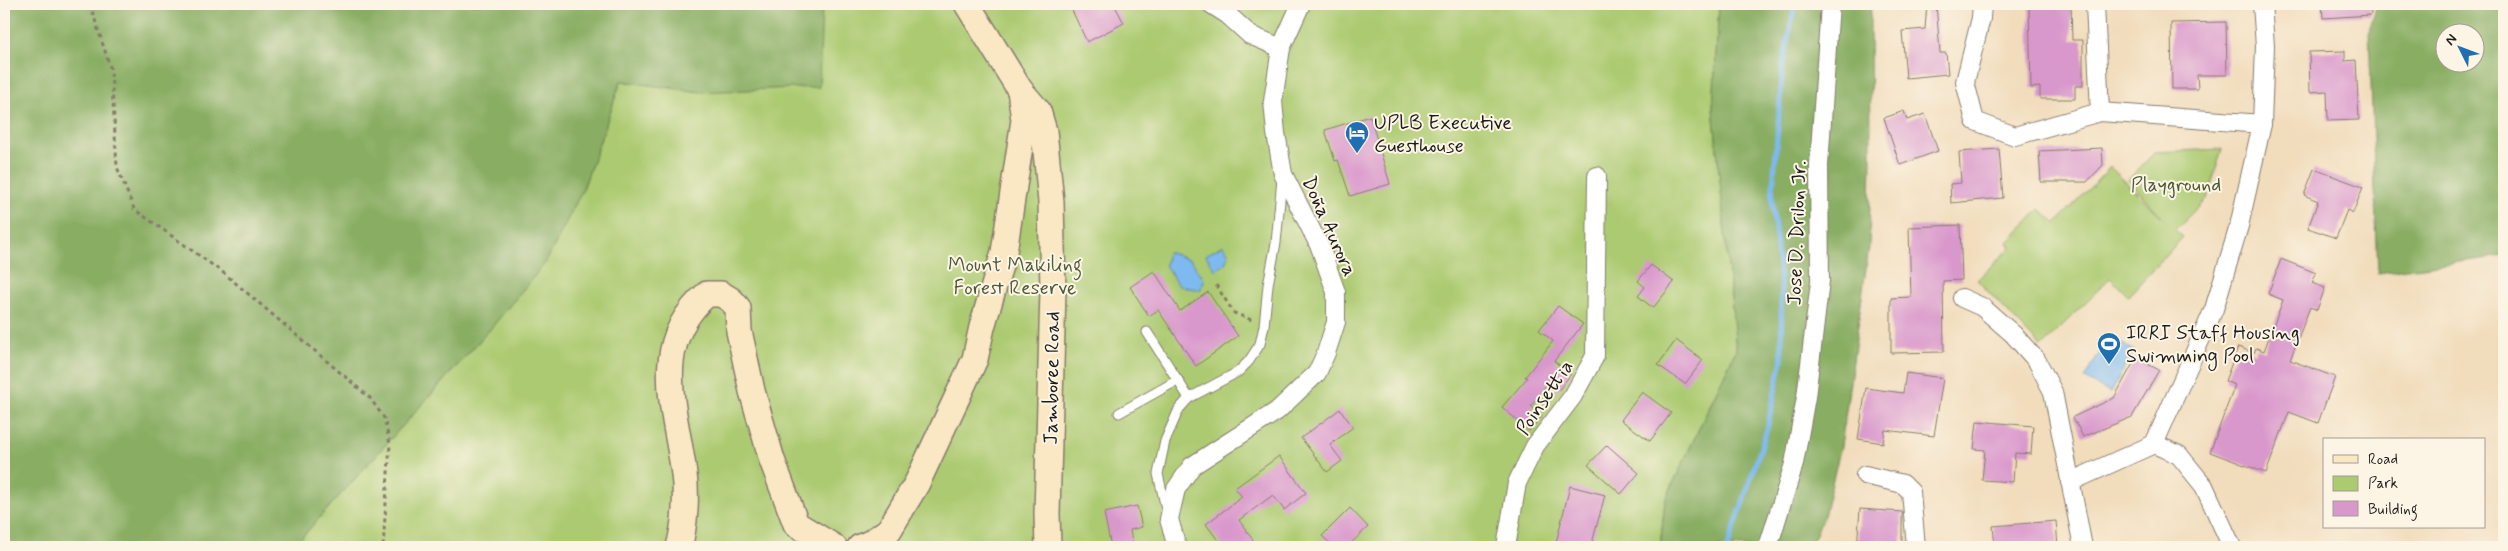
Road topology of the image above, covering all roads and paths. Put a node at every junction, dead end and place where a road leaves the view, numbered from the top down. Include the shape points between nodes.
1 (90, 4) edge
2 (1211, 4) edge
3 (1301, 4) edge
4 (1830, 4) edge
5 (1982, 4) edge
6 (2095, 4) edge
7 (2262, 4) edge
8 (972, 12) edge
9 (1280, 48) junction
10 (1020, 90) junction
11 (2100, 112) junction
12 (2262, 124) junction
13 (1283, 174) junction
14 (1597, 176) dead end
15 (1216, 285) dead end
16 (1962, 298) dead end
17 (1264, 326) junction
18 (1147, 332) dead end
19 (1178, 380) junction
20 (1189, 398) junction
21 (1120, 413) dead end
22 (2154, 444) junction
23 (1865, 475) dead end
24 (2070, 482) junction
25 (1169, 519) junction
26 (383, 547) edge
27 (679, 547) edge
28 (834, 547) edge
29 (860, 547) edge
30 (1048, 547) edge
31 (1177, 547) edge
32 (1506, 547) edge
33 (1768, 547) edge
34 (1916, 547) edge
35 (2083, 547) edge
36 (2232, 547) edge

1 - 26 path via 111,70 117,167 134,209 225,274 370,398 384,418 390,444
2 - 9 street via 1250,35
3 - 9 street, Doña Aurora
4 - 33 street, Jose D. Drilon Jr. via 1819,164 1820,281 1794,464
5 - 11 street via 1965,82 1975,121 2015,136
6 - 11 street
7 - 12 street via 2265,46
8 - 10 street, Jamboree Road
9 - 13 street, Doña Aurora via 1273,101
10 - 29 street via 1024,120 1004,252 975,359 917,483 889,530
10 - 30 street, Jamboree Road via 1038,111 1044,131 1051,202
11 - 12 street
12 - 22 street via 2239,226 2214,309
13 - 17 lane
13 - 25 street, Doña Aurora via 1320,247 1336,292 1336,322 1326,353 1317,373 1277,411 1192,466 1176,489
14 - 32 street, Poinsettia via 1595,356 1573,396 1535,446 1517,483
15 - 17 path via 1234,313
16 - 24 street via 1982,307 2038,361 2053,392
17 - 20 lane via 1260,344 1250,361 1238,372
18 - 19 lane
19 - 20 lane
19 - 21 lane
20 - 25 lane via 1179,410 1165,441 1158,474
22 - 24 street
22 - 36 street via 2178,455 2204,486
23 - 34 street via 1903,484 1911,492
24 - 35 street
25 - 31 street, Doña Aurora
27 - 28 street via 684,518 685,476 668,372 676,337 687,315 707,294 721,294 738,308 739,332 752,391 772,460 796,524

